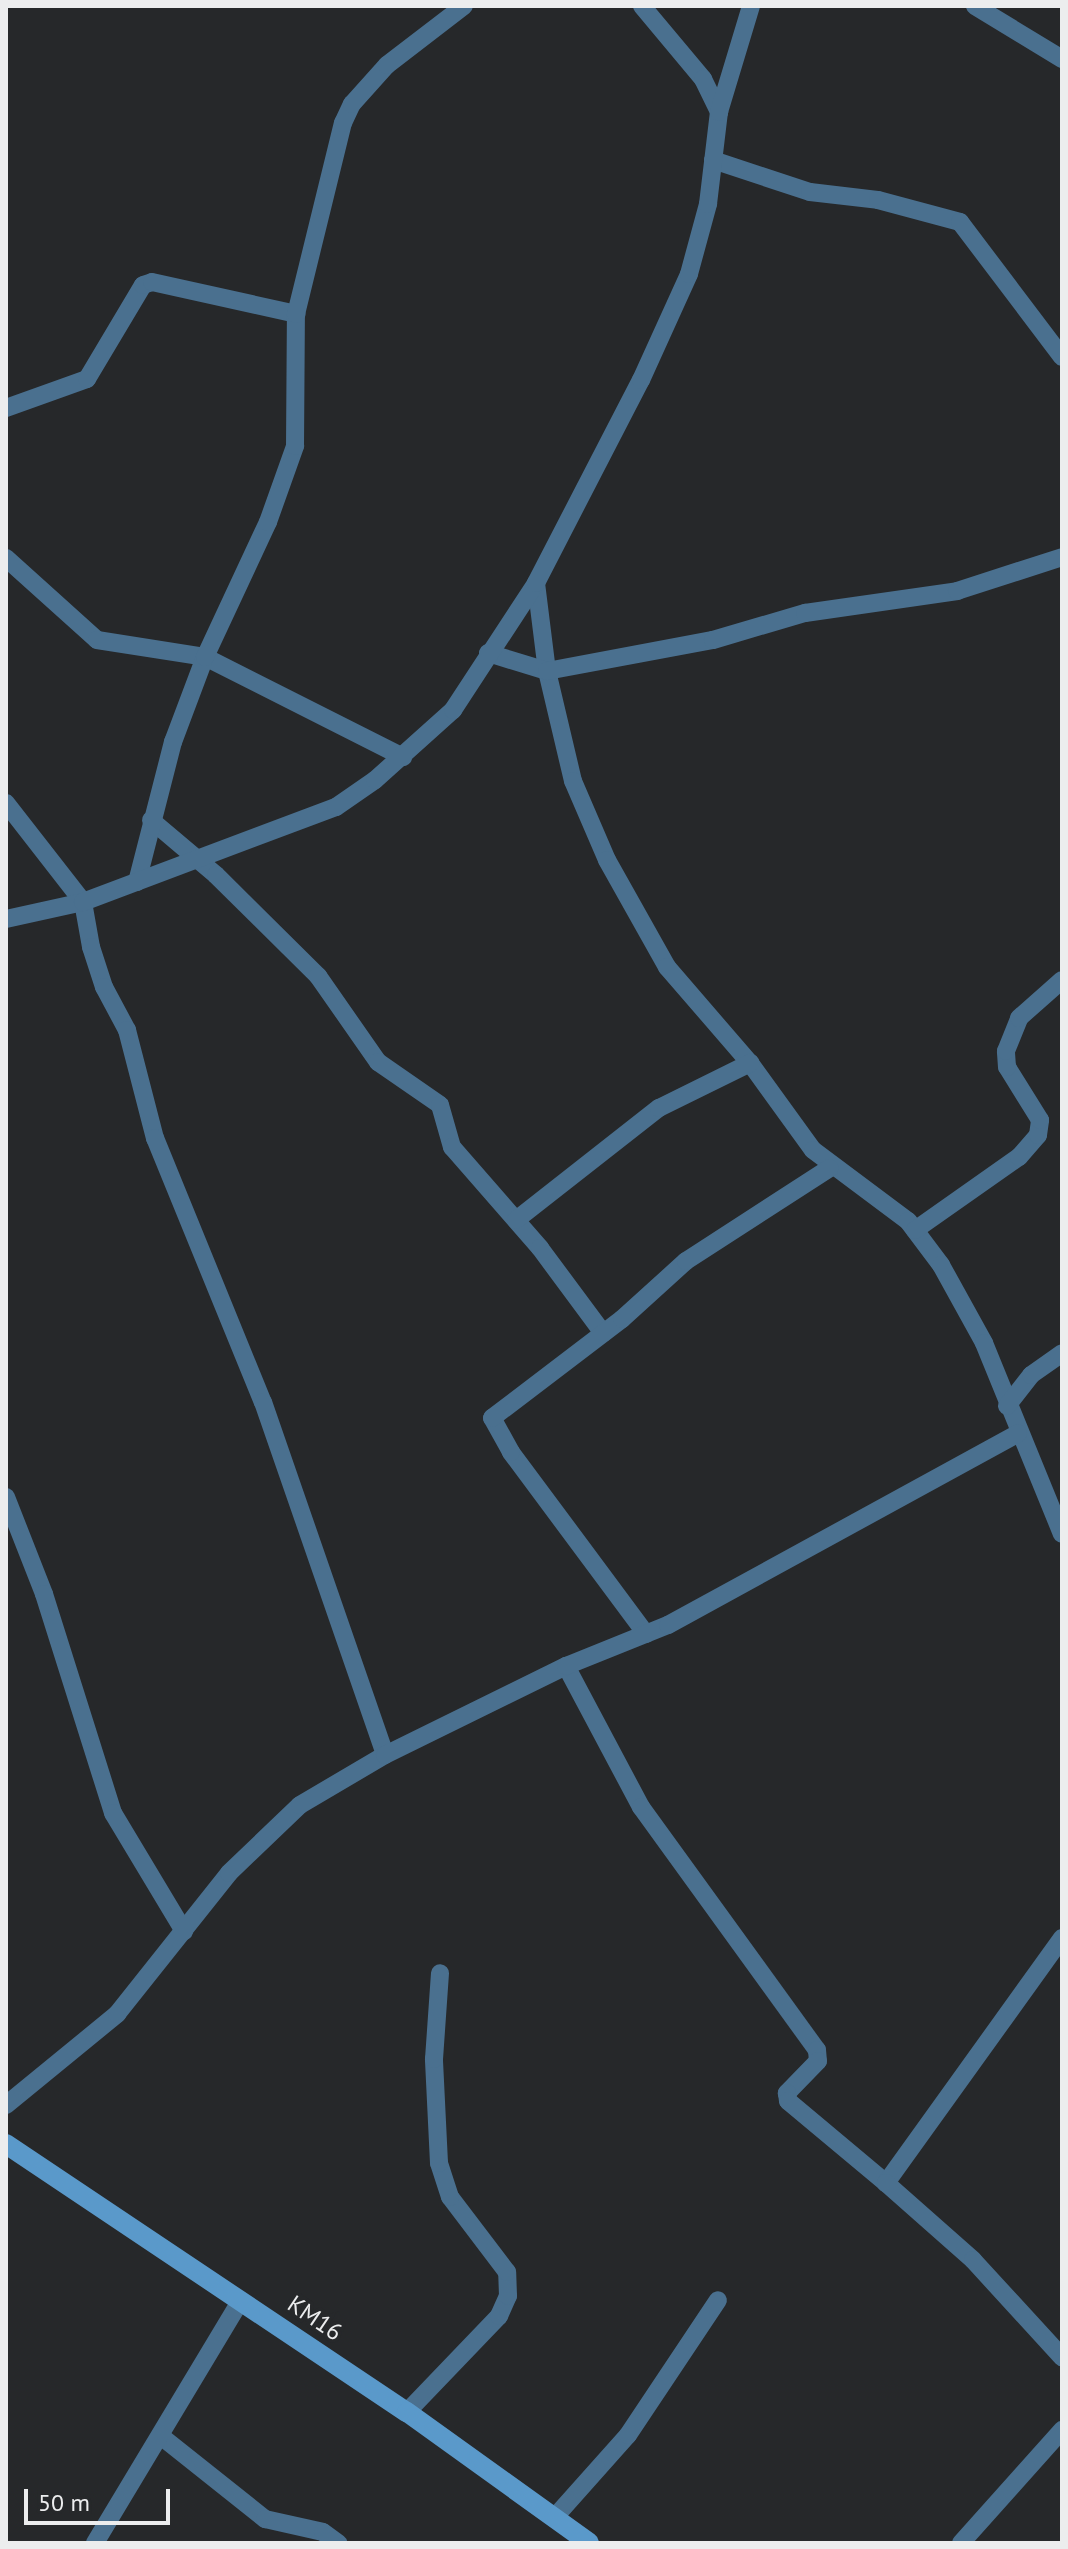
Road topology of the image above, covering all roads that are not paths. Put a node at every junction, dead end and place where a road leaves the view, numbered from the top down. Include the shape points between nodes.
1 (464, 6) edge
2 (642, 6) edge
3 (751, 6) edge
4 (975, 6) edge
5 (1062, 59) edge
6 (719, 112) junction
7 (713, 160) junction
8 (296, 314) junction
9 (1062, 357) edge
10 (6, 408) edge
11 (1062, 557) edge
12 (6, 558) edge
13 (536, 583) junction
14 (488, 653) junction
15 (205, 657) junction
16 (547, 671) junction
17 (403, 757) junction
18 (6, 803) edge
19 (151, 820) junction
20 (192, 858) junction
21 (137, 882) junction
22 (83, 902) junction
23 (6, 919) edge
24 (1062, 980) edge
25 (750, 1063) junction
26 (830, 1168) junction
27 (516, 1220) junction
28 (915, 1230) junction
29 (603, 1333) junction
30 (1062, 1353) edge
31 (1007, 1406) junction
32 (1018, 1433) junction
33 (6, 1497) edge
34 (1062, 1534) edge
35 (646, 1634) junction
36 (566, 1666) junction
37 (385, 1755) junction
38 (184, 1931) junction
39 (1062, 1938) edge
40 (440, 1973) dead end
41 (6, 2105) edge
42 (6, 2144) edge
43 (886, 2183) junction
44 (241, 2300) junction
45 (718, 2300) dead end
46 (1062, 2357) edge
47 (407, 2412) junction
48 (1062, 2430) edge
49 (162, 2437) junction
50 (554, 2518) junction
51 (95, 2543) edge
52 (338, 2543) edge
53 (589, 2543) edge
54 (961, 2543) edge

1 - 8 street via 418,38 352,104
2 - 6 street via 703,79
3 - 6 street
4 - 5 street
6 - 7 street
7 - 9 street via 810,192 878,200 960,222
7 - 13 street via 689,274 641,380
8 - 10 street via 143,285 87,379
8 - 15 street via 295,446 268,522
11 - 16 street via 957,591 805,613 713,640
12 - 15 street via 97,640
13 - 14 street
13 - 16 street
14 - 16 street
14 - 17 street via 453,710
15 - 17 street
15 - 19 street
16 - 25 street via 573,781 601,848 667,967
17 - 20 street via 336,807
18 - 22 street
19 - 20 street
19 - 21 street
20 - 21 street
20 - 27 street via 318,976 378,1062 440,1105 452,1147
21 - 22 street
22 - 23 street
22 - 37 street via 91,947 127,1030 160,1152 263,1402
24 - 28 street via 1019,1018 1006,1051 1007,1067 1040,1120 1038,1135 1019,1157
25 - 26 street
25 - 27 street via 659,1108
26 - 28 street via 886,1203
26 - 29 street via 686,1261
27 - 29 street
28 - 31 street via 965,1306
29 - 35 street via 492,1418 511,1452
30 - 31 street via 1031,1375
31 - 32 street
32 - 34 street
32 - 35 street
33 - 38 street via 44,1594 113,1813
35 - 36 street
36 - 37 street
36 - 43 street via 641,1807 817,2050 818,2061 787,2093 788,2101
37 - 38 street via 300,1805 262,1838
38 - 41 street via 117,2014
39 - 43 street
40 - 47 street via 434,2059 439,2163 450,2197 507,2272 508,2296 499,2316
42 - 44 street, KM16
43 - 46 street via 973,2260
44 - 47 street, KM16
44 - 49 street
45 - 50 street via 628,2435
47 - 50 street, KM16
48 - 54 street
49 - 51 street
49 - 52 street via 265,2519 323,2532
50 - 53 street, KM16

